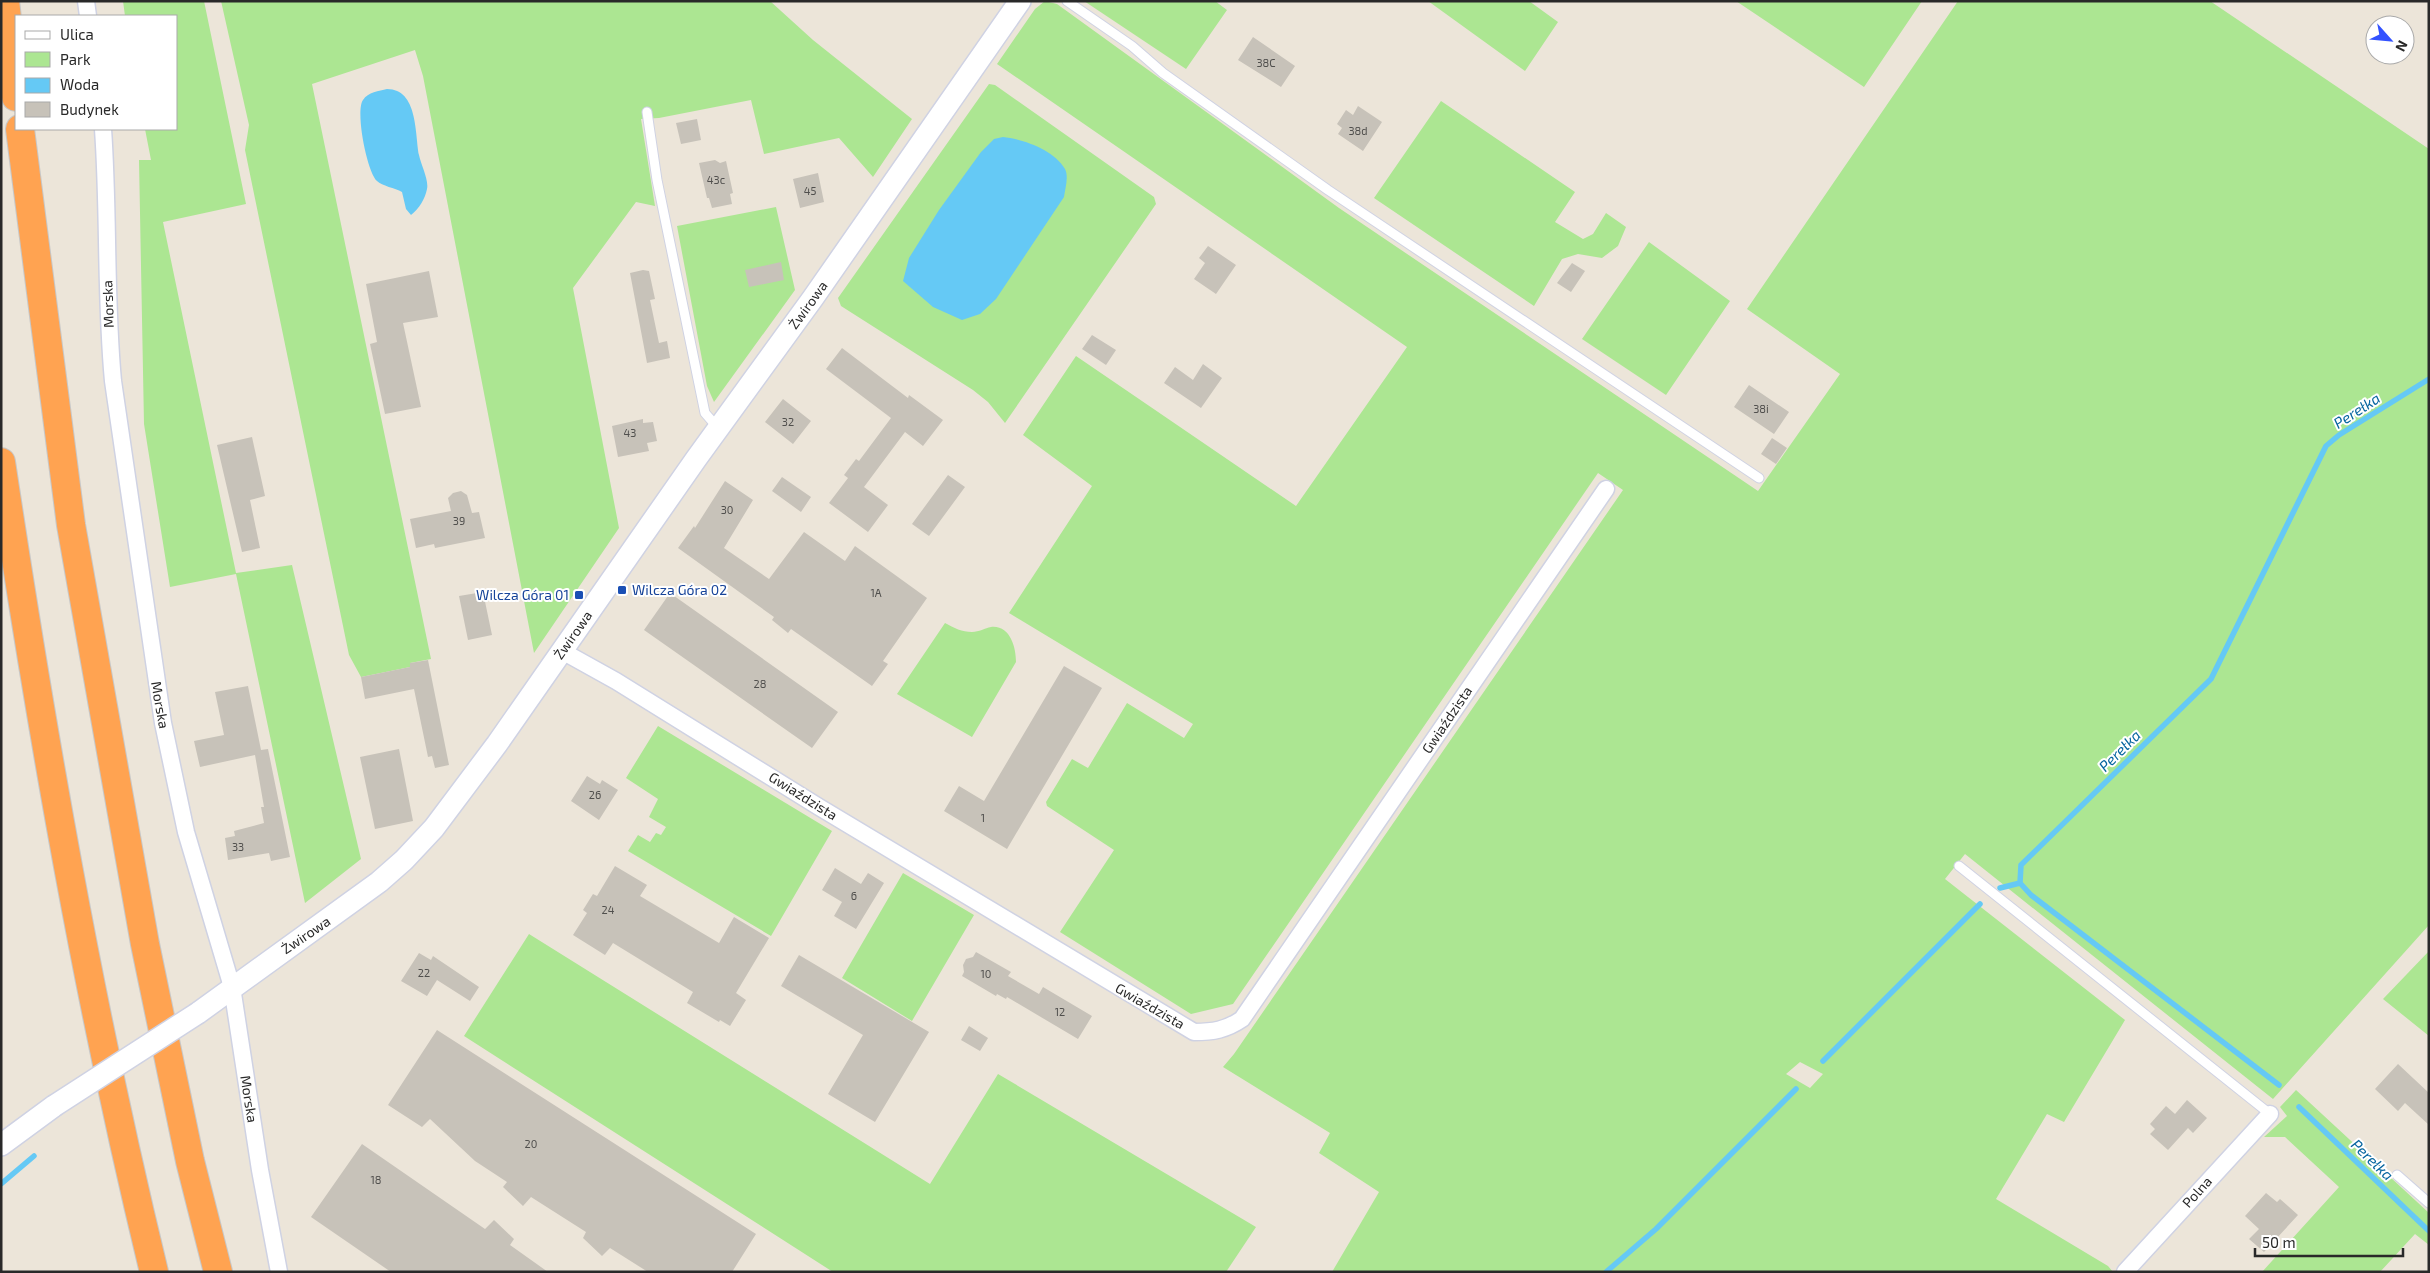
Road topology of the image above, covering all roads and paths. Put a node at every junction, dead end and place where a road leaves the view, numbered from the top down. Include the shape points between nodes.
1 (5, 1) edge
2 (86, 1) edge
3 (1020, 1) edge
4 (1067, 1) edge
5 (88, 15) edge
6 (15, 88) edge
7 (647, 112) dead end
8 (20, 130) edge
9 (102, 130) edge
10 (718, 429) junction
11 (1, 462) edge
12 (1759, 478) dead end
13 (1606, 488) dead end
14 (562, 651) junction
15 (1959, 866) dead end
16 (232, 987) junction
17 (2270, 1114) joint
18 (1, 1145) edge
19 (2398, 1175) dead end
20 (2429, 1203) edge
21 (154, 1272) edge
22 (218, 1272) edge
23 (279, 1272) edge
24 (2125, 1272) edge

1 - 6 highway
2 - 5 street
3 - 10 street, Żwirowa
4 - 12 lane via 1328,190
7 - 10 lane via 705,413
8 - 22 highway via 71,525 145,944 190,1161
9 - 16 street, Morska via 112,381 157,690 186,832
10 - 14 street, Żwirowa
11 - 21 highway via 57,813 122,1139
13 - 14 street, Gwiaździsta via 1242,1019 1230,1027 1212,1032 1194,1032
14 - 16 street, Żwirowa via 491,752 414,850 351,904
15 - 17 lane
16 - 18 street, Żwirowa, bridge via 198,1014 54,1106
16 - 23 street, Morska
17 - 24 street, Polna
19 - 20 lane

